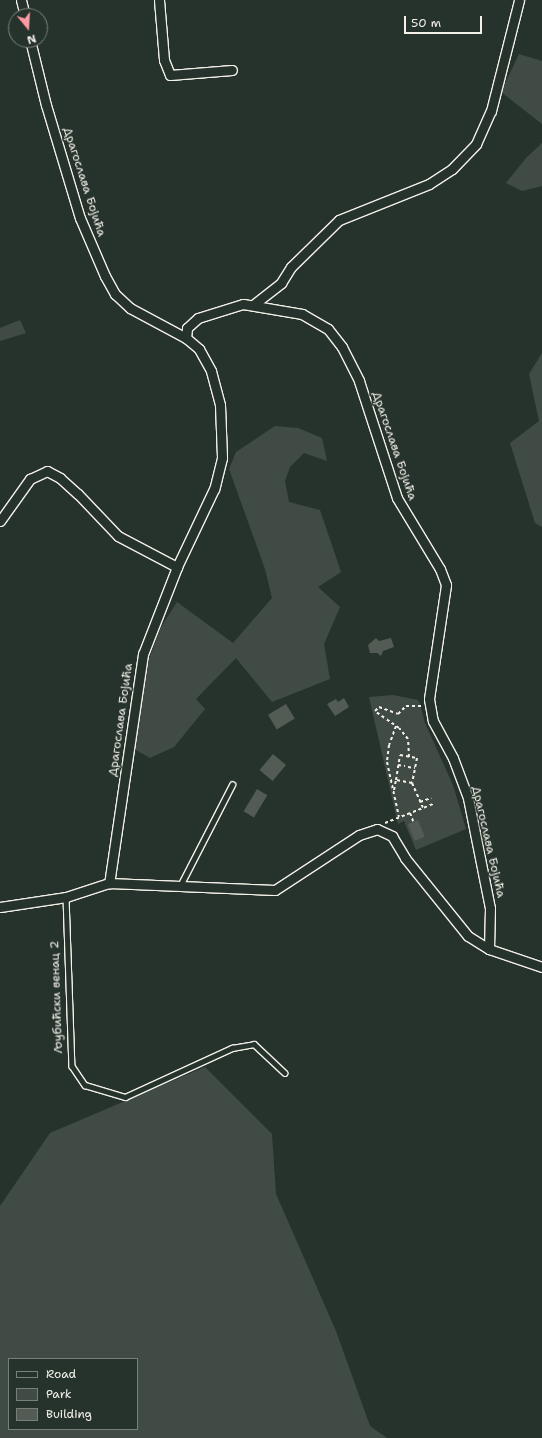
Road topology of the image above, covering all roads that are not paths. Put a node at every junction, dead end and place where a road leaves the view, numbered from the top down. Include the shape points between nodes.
1 (159, 0) edge
2 (519, 0) edge
3 (32, 48) edge
4 (232, 70) dead end
5 (253, 305) junction
6 (186, 338) junction
7 (0, 520) edge
8 (177, 567) junction
9 (232, 785) dead end
10 (109, 883) junction
11 (180, 886) junction
12 (66, 897) junction
13 (0, 907) edge
14 (488, 949) junction
15 (542, 968) edge
16 (285, 1073) dead end

1 - 4 street via 164,60 170,75
2 - 5 street via 491,111 476,144 452,169 429,184 339,220 291,267 281,283
3 - 6 street, Драгослава Бојића via 76,204 105,276 115,294 130,308
5 - 6 street, Драгослава Бојића via 243,304 198,318 187,328
5 - 14 street, Драгослава Бојића via 302,314 328,329 342,347 359,381 397,498 440,569 446,585 439,641 430,683 429,705 433,721 453,758 468,798 490,908
6 - 8 street, Драгослава Бојића via 199,349 211,371 220,405 222,458 214,489
7 - 8 street via 30,479 47,471 60,478 78,494 118,536
8 - 10 street, Драгослава Бојића via 143,654
9 - 11 lane
10 - 11 street
10 - 12 street
11 - 14 street via 275,890 359,835 377,829 392,836 405,858 468,936
12 - 13 street
12 - 16 lane, Љубићски венац 2 via 72,1066 85,1085 125,1097 232,1048 254,1044
14 - 15 street

